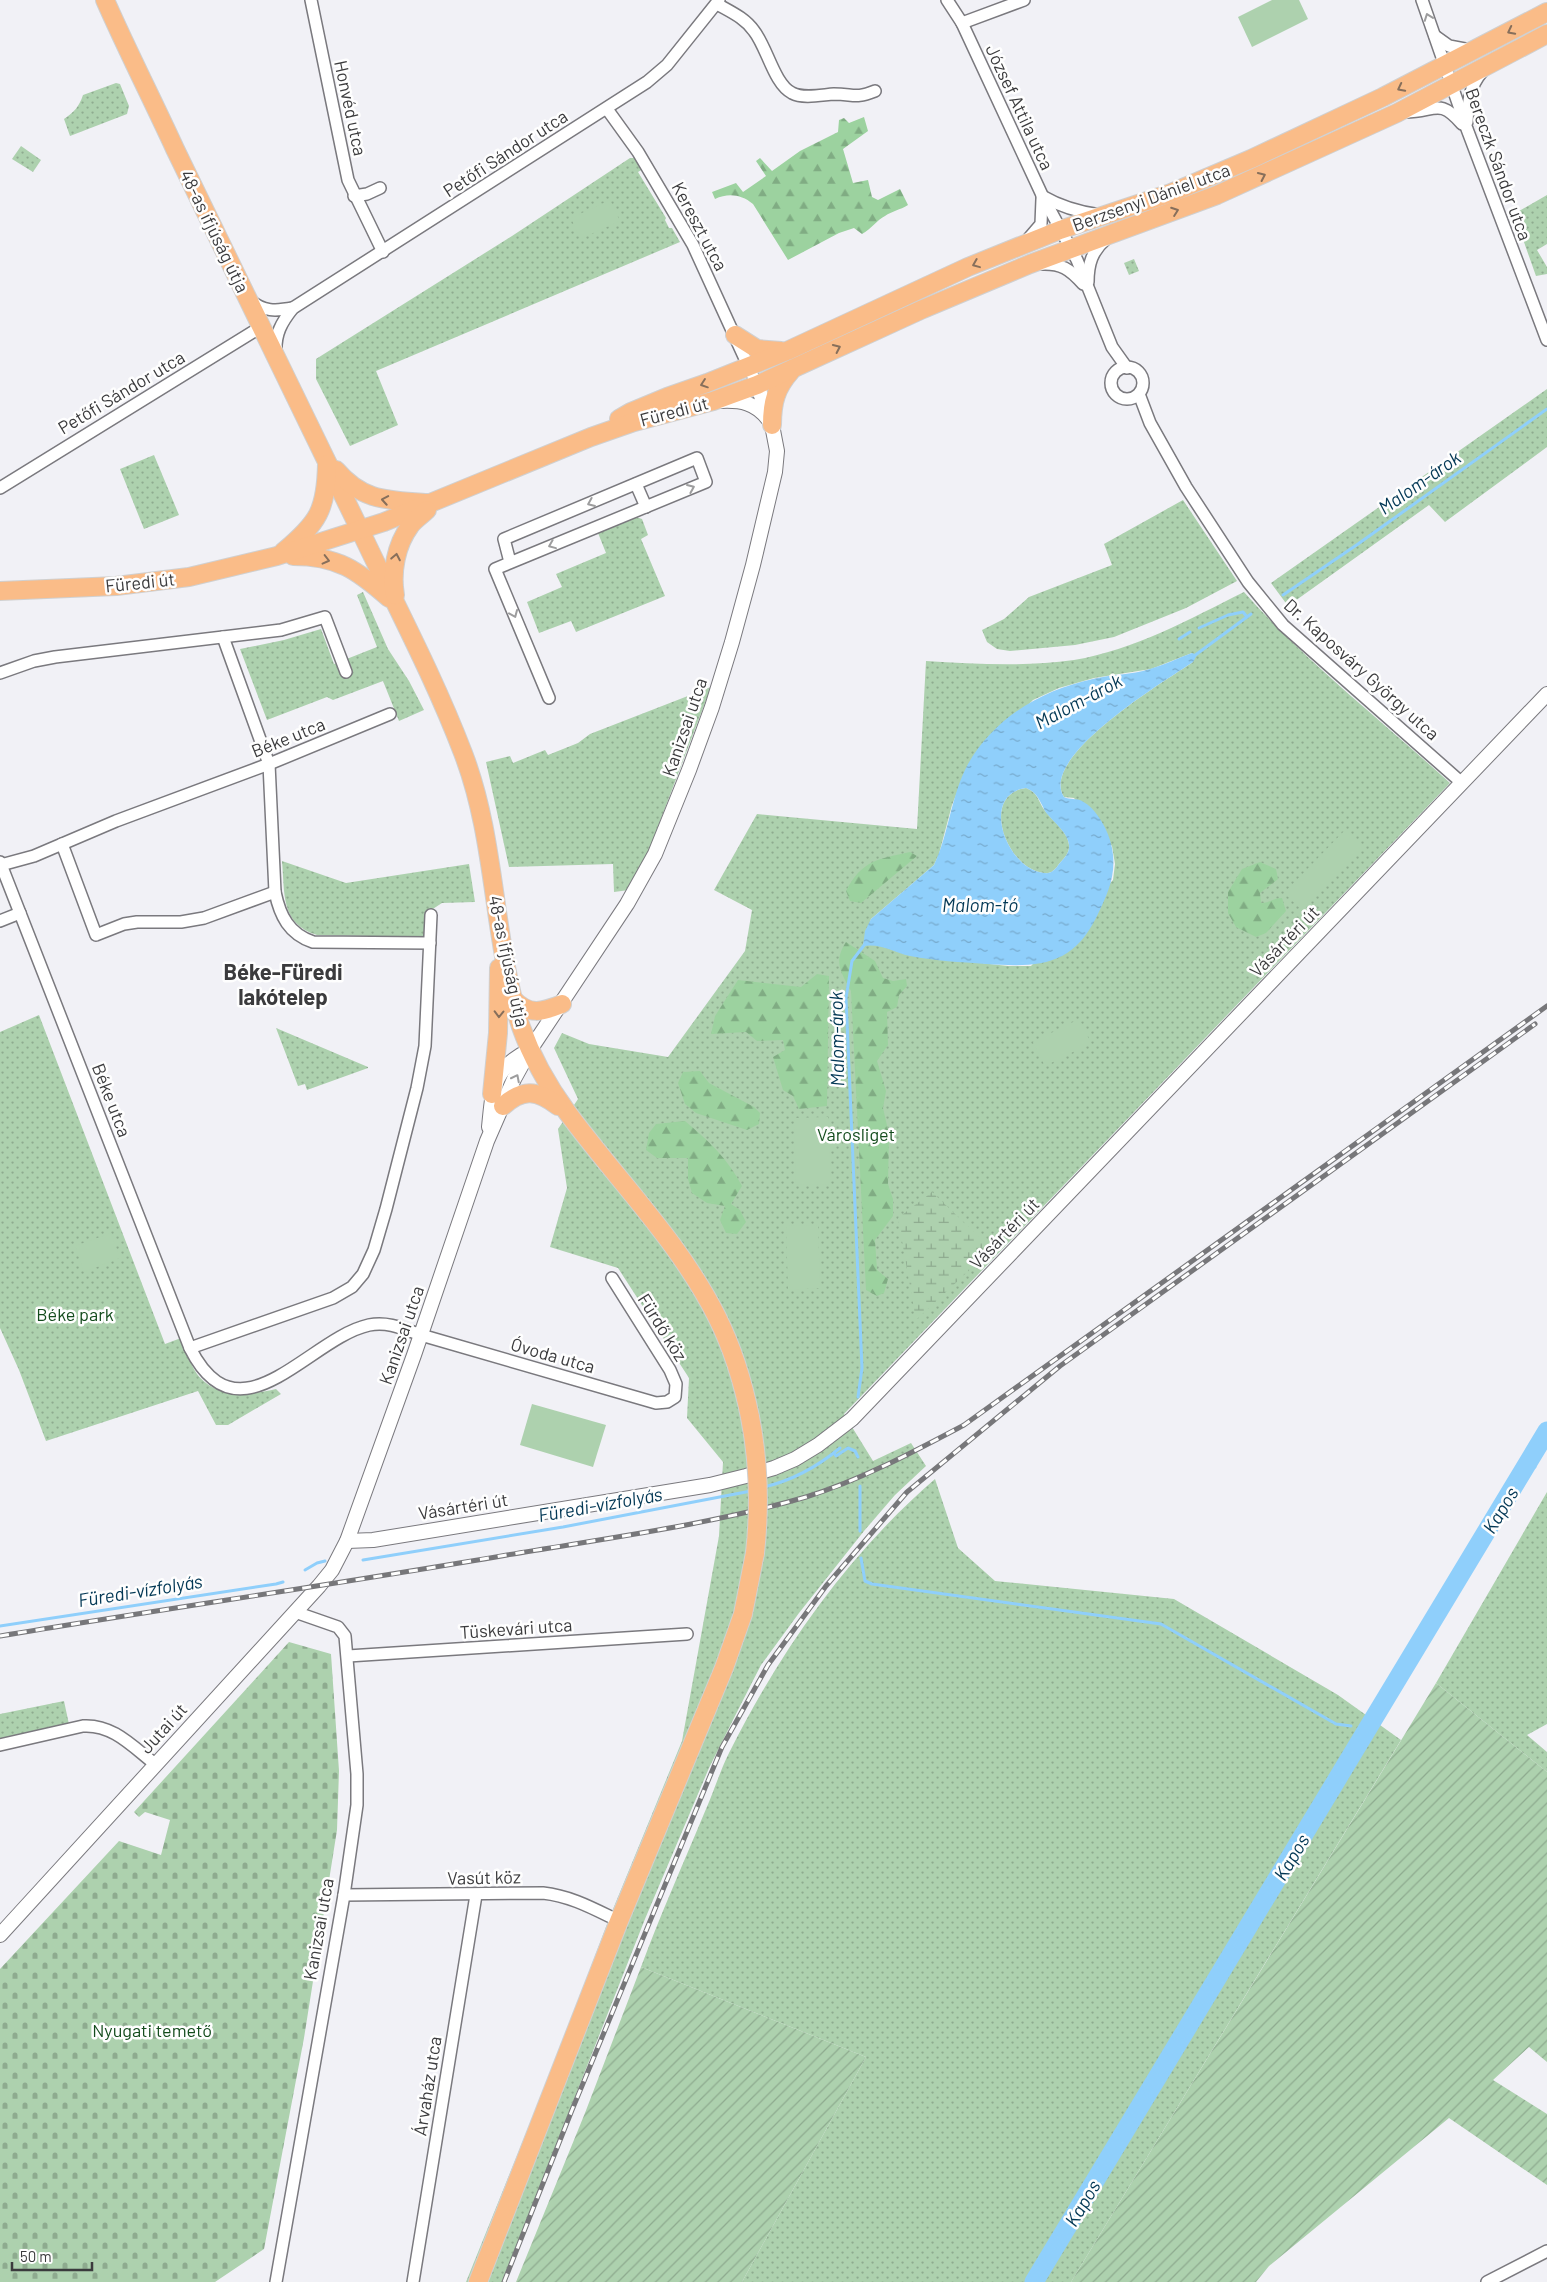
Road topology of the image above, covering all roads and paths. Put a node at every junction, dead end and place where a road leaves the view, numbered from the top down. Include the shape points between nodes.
1 (105, 0) edge
2 (311, 0) edge
3 (947, 0) edge
4 (1024, 0) edge
5 (1422, 0) edge
6 (718, 2) edge
7 (1547, 12) edge
8 (962, 23) junction
9 (1547, 34) edge
10 (1434, 35) junction
11 (1475, 50) junction
12 (1444, 65) junction
13 (1487, 66) junction
14 (1451, 84) junction
15 (875, 91) dead end
16 (607, 109) junction
17 (1396, 112) junction
18 (1467, 129) junction
19 (380, 188) dead end
20 (1042, 195) junction
21 (354, 196) junction
22 (1104, 215) junction
23 (1060, 230) junction
24 (1112, 234) junction
25 (1021, 246) junction
26 (1070, 249) junction
27 (383, 252) junction
28 (1030, 264) junction
29 (1087, 289) junction
30 (245, 295) junction
31 (293, 308) junction
32 (261, 327) junction
33 (735, 334) junction
34 (1547, 340) edge
35 (787, 351) junction
36 (276, 357) junction
37 (749, 367) junction
38 (793, 369) junction
39 (1122, 370) junction
40 (757, 384) junction
41 (1135, 396) junction
42 (713, 401) junction
43 (772, 425) junction
44 (591, 437) junction
45 (327, 460) junction
46 (636, 484) junction
47 (0, 488) edge
48 (434, 504) junction
49 (646, 507) junction
50 (360, 531) junction
51 (277, 556) junction
52 (510, 562) junction
53 (0, 591) edge
54 (397, 605) junction
55 (223, 637) junction
56 (346, 672) dead end
57 (0, 673) edge
58 (1547, 694) edge
59 (549, 698) dead end
60 (390, 714) dead end
61 (269, 764) junction
62 (1462, 783) junction
63 (62, 844) junction
64 (1, 863) edge
65 (275, 892) junction
66 (498, 912) junction
67 (20, 913) junction
68 (431, 916) dead end
69 (0, 921) edge
70 (430, 943) junction
71 (513, 999) junction
72 (562, 1004) junction
73 (530, 1050) junction
74 (498, 1100) junction
75 (567, 1112) junction
76 (612, 1278) dead end
77 (421, 1335) junction
78 (190, 1348) junction
79 (675, 1397) joint
80 (347, 1541) junction
81 (295, 1612) junction
82 (687, 1634) dead end
83 (348, 1656) junction
84 (0, 1745) edge
85 (155, 1764) junction
86 (344, 1895) junction
87 (476, 1895) junction
88 (619, 1921) junction
89 (0, 1935) edge
90 (1547, 2251) edge
91 (276, 2282) edge
92 (414, 2282) edge
93 (478, 2282) edge
94 (1487, 2282) edge

1 - 30 main road, 48-as ifjúság útja
2 - 21 street, Honvéd utca
3 - 8 street, József Attila utca
4 - 8 street
10 -> 5 street, Bereczk Sándor utca
6 - 15 street, Petőfi Sándor utca via 748,23 782,86 791,93 799,96 837,94 861,97
6 - 16 street, Petőfi Sándor utca via 667,65
7 -> 11 main road, Berzsenyi Dániel utca
8 - 20 street, József Attila utca
9 - 13 main road, Berzsenyi Dániel utca
10 - 11 street via 1455,49
10 - 12 street, Bereczk Sándor utca
11 - 12 main road, Berzsenyi Dániel utca
12 - 14 street, Bereczk Sándor utca
12 -> 22 main road, Berzsenyi Dániel utca via 1251,159 1171,193
13 - 14 main road, Berzsenyi Dániel utca
13 - 18 street via 1474,82 1468,102
14 - 17 main road, Berzsenyi Dániel utca
14 - 18 street, Bereczk Sándor utca
16 - 27 street, Petőfi Sándor utca
16 - 33 street, Kereszt utca via 638,152 678,218
17 - 18 street via 1442,106 1452,111
24 -> 17 main road, Berzsenyi Dániel utca via 1226,192
18 - 34 street, Bereczk Sándor utca
19 - 21 street
20 - 22 street via 1059,206
20 - 23 street, József Attila utca
20 - 25 street via 1041,224
21 - 27 street, Honvéd utca
22 - 23 main road, Berzsenyi Dániel utca
23 - 25 main road, Berzsenyi Dániel utca
23 - 26 street, József Attila utca
24 - 26 main road, Berzsenyi Dániel utca
24 - 29 street via 1092,254
25 -> 35 main road, Berzsenyi Dániel utca via 916,290
26 - 28 main road, Berzsenyi Dániel utca
26 - 29 street
27 - 31 street, Petőfi Sándor utca
28 - 29 street via 1062,265
38 -> 28 main road, Berzsenyi Dániel utca
29 - 39 street
30 - 31 street via 254,304 270,311
30 - 32 main road, 48-as ifjúság útja
31 - 36 street via 279,327
32 - 36 main road, 48-as ifjúság útja
32 - 47 street, Petőfi Sándor utca
33 - 35 main road via 757,349
33 - 37 street, Kereszt utca
35 - 37 main road, Berzsenyi Dániel utca
36 - 45 main road, 48-as ifjúság útja
37 - 40 street, Kereszt utca
37 -> 44 main road, Füredi út via 631,412
38 - 40 main road, Berzsenyi Dániel utca
38 - 43 main road via 775,394
39 - 41 street via 1136,370 1141,376 1142,387
39 - 41 street via 1111,380 1112,390 1122,398
40 - 42 main road, Füredi út
40 - 43 street, Kanizsai utca
41 - 62 street, Dr. Kaposváry György utca via 1186,487 1248,582 1282,625
42 - 43 street via 748,403 761,410
42 - 44 main road, Füredi út
43 - 72 street, Kanizsai utca via 777,451 776,472 756,556 712,707 646,870
44 - 48 main road, Füredi út
48 -> 45 main road via 371,497 348,483
45 - 50 main road, 48-as ifjúság útja
45 - 51 main road via 323,505 316,520
46 - 49 street
49 -> 46 street via 706,482 697,458
46 -> 52 street via 504,539
48 - 50 main road, Füredi út
54 -> 48 main road via 393,584 398,548 410,526
49 -> 52 street
50 - 51 main road, Füredi út
50 - 54 main road, 48-as ifjúság útja
51 - 53 main road, Füredi út via 157,582
51 -> 54 main road via 324,559 352,568
52 -> 59 street via 495,569
54 - 66 main road, 48-as ifjúság útja via 465,757 478,799
55 - 56 street via 281,630 325,617
55 - 57 street via 55,657
55 - 61 street
58 - 62 street, Vásártéri út
60 - 61 street, Béke utca
61 - 63 street, Béke utca
61 - 65 street
62 - 80 street, Vásártéri út via 852,1419 818,1445 774,1468 710,1485 373,1540
63 - 64 street, Béke utca via 34,856
63 - 65 street via 96,935 124,924 204,918
64 - 67 street, Béke utca
65 - 70 street via 278,906 291,930 300,938 313,942
66 - 71 main road, 48-as ifjúság útja
66 -> 74 main road
67 - 69 street
67 - 78 street, Béke utca
68 - 70 street
70 - 78 street via 425,1046 417,1088 386,1210 363,1274 352,1287 333,1298
71 - 72 main road via 529,1010 539,1011
71 - 73 main road, 48-as ifjúság útja
72 - 73 street, Kanizsai utca
73 - 74 street, Kanizsai utca via 508,1062 500,1073
73 - 75 main road, 48-as ifjúság útja
74 - 75 main road via 519,1094 538,1094
74 - 77 street, Kanizsai utca
75 - 88 main road, 48-as ifjúság útja, bridge via 665,1237 703,1292 729,1342 740,1374 759,1480 755,1553 743,1614 724,1668
76 - 79 street, Fürdő köz via 670,1370 676,1384
77 - 78 street, Béke utca via 391,1324 369,1325 339,1338 278,1378 259,1387 242,1388 224,1385 208,1376
77 - 79 street, Óvoda utca via 656,1403
77 - 80 street, Kanizsai utca
80 - 81 street, Jutai út via 332,1570
81 - 83 street, Kanizsai utca via 338,1627 345,1636
81 - 85 street, Jutai út
82 - 83 street, Tüskevári utca
83 - 86 street, Kanizsai utca via 357,1805
84 - 85 street via 97,1725 112,1731
85 - 89 street, Jutai út
86 - 87 street, Vasút köz
86 - 91 street, Kanizsai utca
87 - 88 street, Vasút köz via 561,1895
87 - 92 street, Árvaház utca
88 - 93 main road, 48-as ifjúság útja
90 - 94 street

